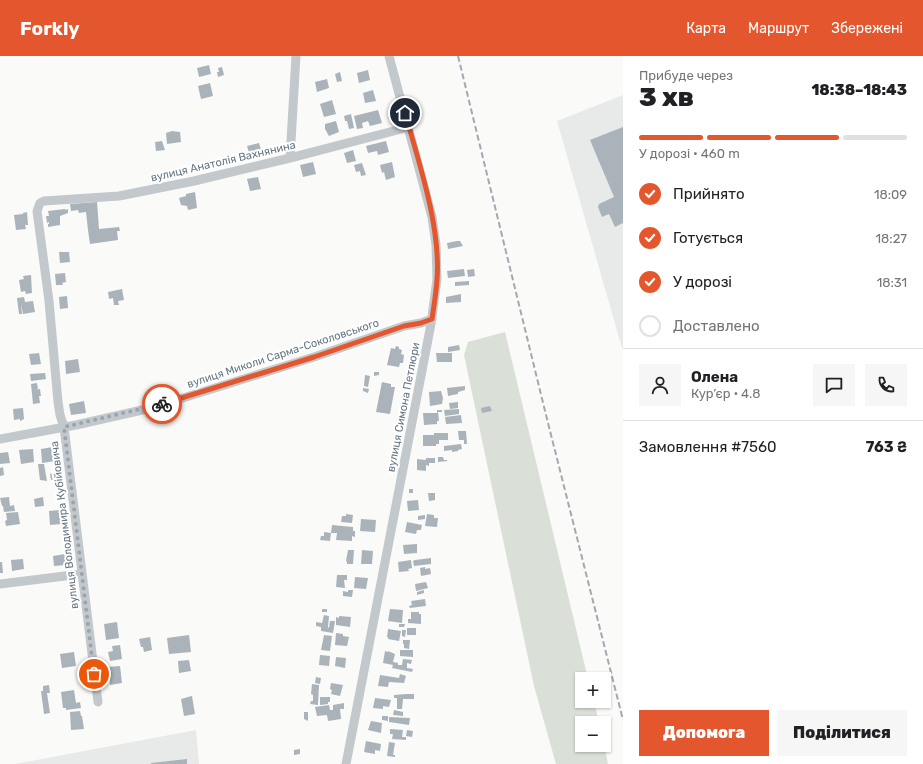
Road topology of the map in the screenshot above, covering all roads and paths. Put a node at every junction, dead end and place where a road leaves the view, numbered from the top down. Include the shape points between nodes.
1 (296, 56) edge
2 (389, 56) edge
3 (409, 127) junction
4 (290, 158) junction
5 (40, 203) joint
6 (432, 319) junction
7 (64, 427) junction
8 (0, 439) edge
9 (81, 574) junction
10 (0, 584) edge
11 (98, 702) dead end
12 (346, 764) edge

1 - 4 street
2 - 3 street, вулиця Симона Петлюри
3 - 4 street, вулиця Анатолія Вахнянина
3 - 6 street, вулиця Симона Петлюри via 430,209 436,245 437,279
4 - 5 street, вулиця Анатолія Вахнянина via 119,196
5 - 7 street, вулиця Володимира Кубійовича via 37,210 49,301 58,402
6 - 7 street, вулиця Миколи Сарма-Соколовського via 151,408
6 - 12 street, вулиця Симона Петлюри
7 - 8 street, вулиця Миколи Сарма-Соколовського
7 - 9 street, вулиця Володимира Кубійовича
9 - 10 street
9 - 11 street, вулиця Володимира Кубійовича

